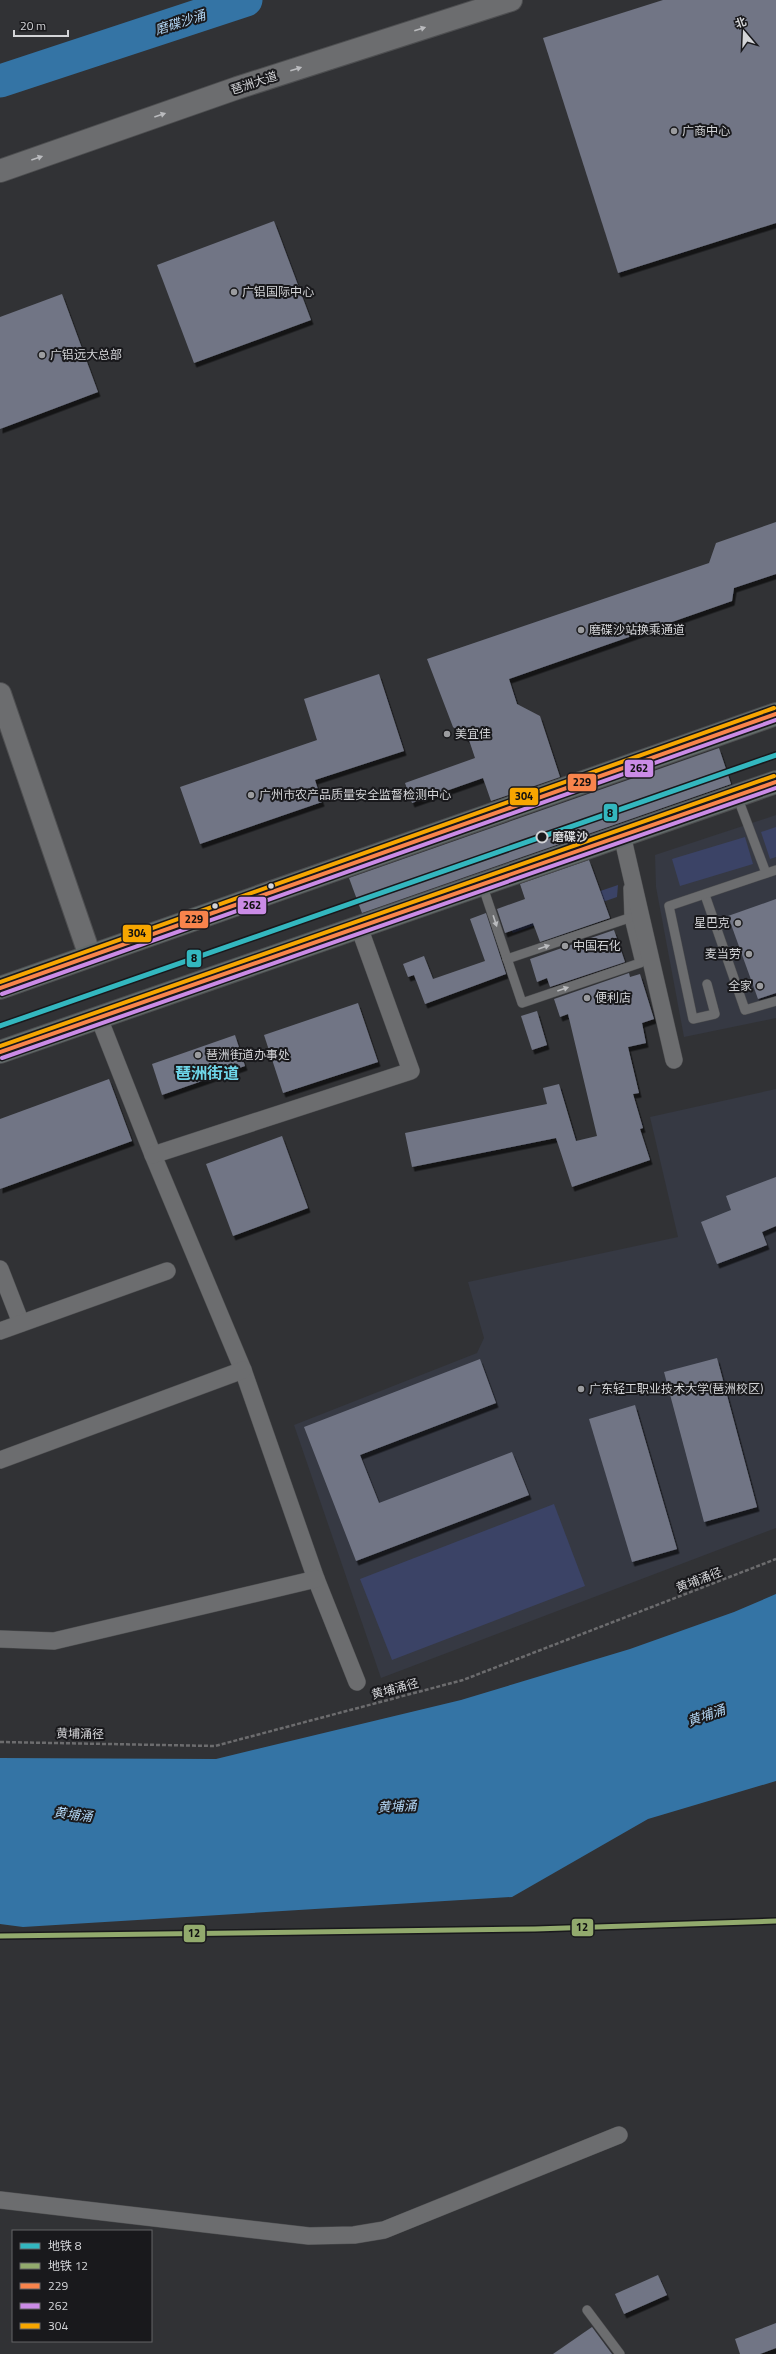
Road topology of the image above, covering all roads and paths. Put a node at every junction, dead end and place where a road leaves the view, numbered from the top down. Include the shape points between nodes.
1 (511, 0) edge
2 (0, 171) edge
3 (0, 694) edge
4 (776, 714) edge
5 (776, 782) edge
6 (736, 796) junction
7 (624, 845) junction
8 (776, 870) edge
9 (766, 873) junction
10 (482, 884) junction
11 (705, 895) junction
12 (629, 918) junction
13 (359, 927) junction
14 (90, 956) junction
15 (507, 959) junction
16 (707, 984) dead end
17 (0, 988) edge
18 (776, 1001) edge
19 (99, 1018) junction
20 (0, 1052) edge
21 (674, 1060) dead end
22 (153, 1156) junction
23 (0, 1269) edge
24 (167, 1271) dead end
25 (21, 1323) junction
26 (0, 1331) edge
27 (242, 1370) junction
28 (0, 1460) edge
29 (776, 1559) edge
30 (316, 1579) junction
31 (0, 1639) edge
32 (357, 1682) dead end
33 (0, 1742) edge
34 (619, 2135) dead end
35 (0, 2200) edge
36 (587, 2310) dead end
37 (620, 2354) edge

2 -> 1 street, 琶洲大道 via 237,88
3 - 14 street
4 - 14 main road
5 - 6 main road
6 - 7 main road
6 - 9 lane
7 - 10 main road
7 - 12 lane
7 - 21 street
8 - 9 lane
9 - 11 lane
10 - 13 main road
10 -> 15 lane
11 - 16 lane via 669,906 693,1019 715,1014
11 - 18 lane via 745,1010
15 -> 12 lane
15 -> 12 lane via 522,1003 640,963
13 - 19 main road
13 - 22 street via 411,1071
14 - 17 main road
19 - 20 main road
19 - 22 street
22 - 27 street
23 - 25 street
24 - 25 street
25 - 26 street
27 - 28 street
27 - 30 street
29 - 33 path, 黄埔涌径 via 463,1680 215,1746
30 - 31 street via 54,1641
30 - 32 street
34 - 35 street via 384,2230 354,2235 309,2236
36 - 37 lane

